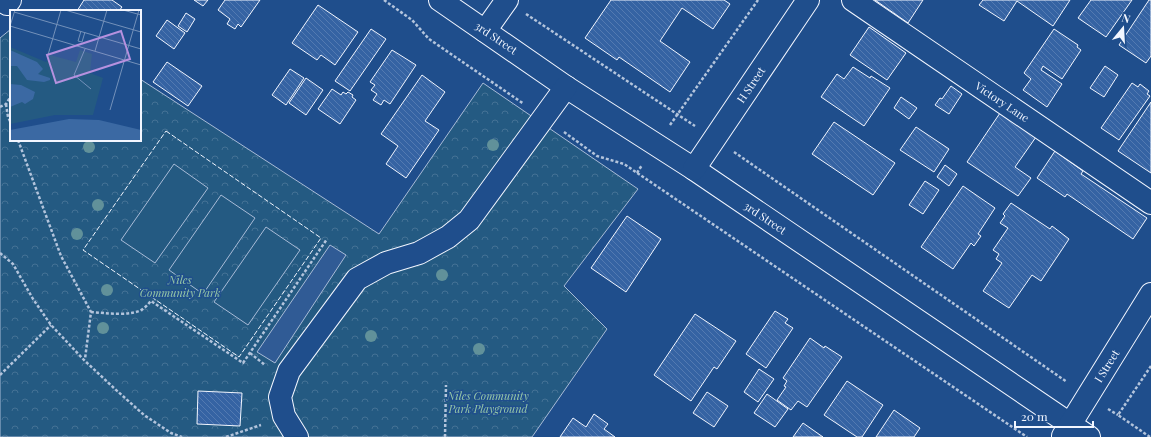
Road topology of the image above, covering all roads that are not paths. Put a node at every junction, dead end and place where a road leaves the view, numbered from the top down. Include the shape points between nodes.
1 (440, 0) edge
2 (507, 0) edge
3 (808, 0) edge
4 (853, 0) edge
5 (485, 31) junction
6 (566, 87) junction
7 (694, 169) junction
8 (1151, 203) edge
9 (1151, 294) edge
10 (1066, 431) edge
11 (297, 437) edge
12 (1089, 437) edge

1 - 5 street, 3rd Street
2 - 5 street
3 - 7 street, H Street
4 - 8 street, Victory Lane
5 - 6 street, 3rd Street
6 - 7 street, 3rd Street
6 - 11 street via 469,220 448,237 419,253 386,263 357,279 289,371 280,397 284,416
7 - 10 street, 3rd Street
9 - 10 street, I Street
10 - 12 street, 3rd Street

